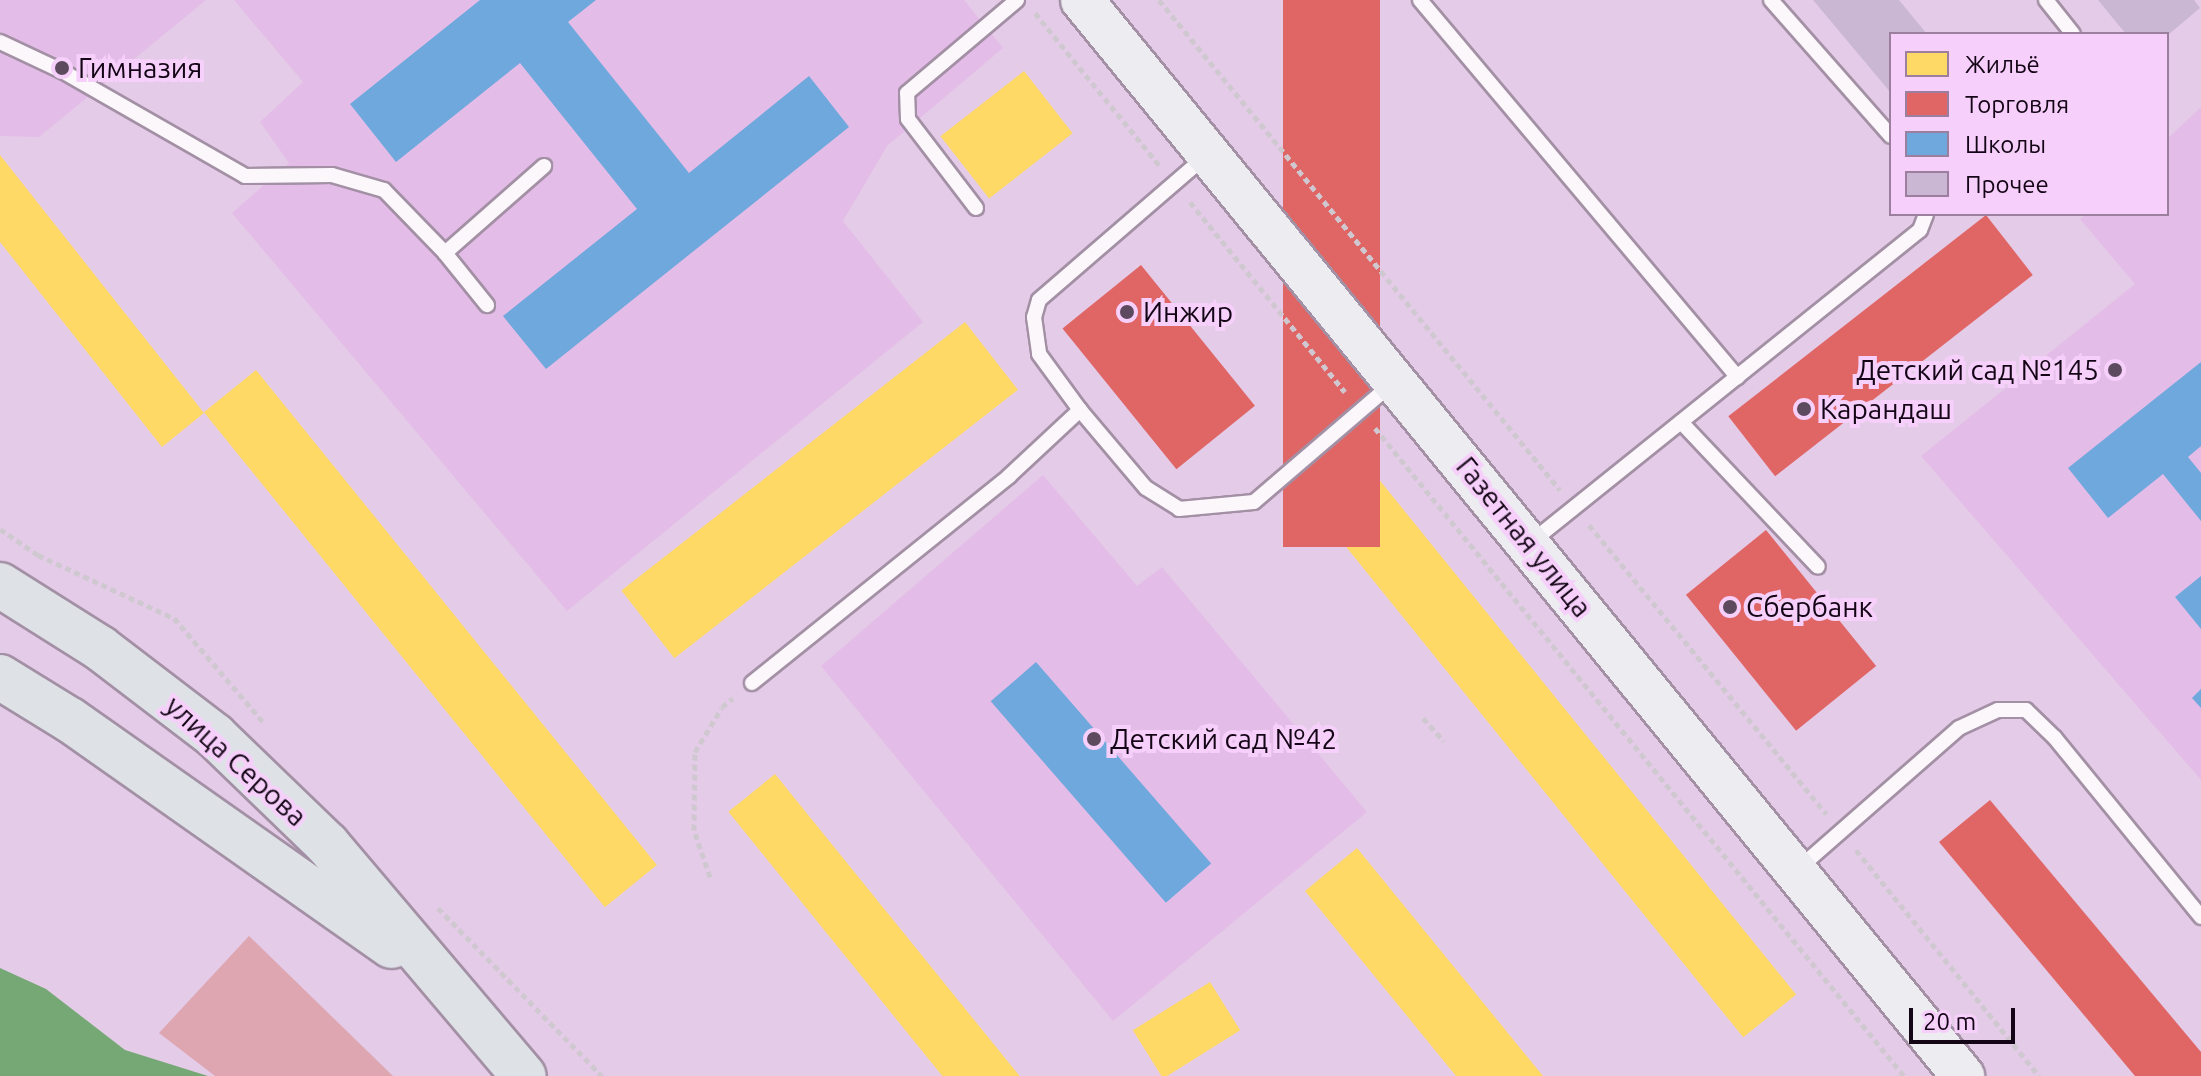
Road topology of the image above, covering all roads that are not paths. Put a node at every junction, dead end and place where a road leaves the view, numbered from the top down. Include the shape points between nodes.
1 (1017, 0) edge
2 (1082, 0) edge
3 (1771, 0) edge
4 (2046, 0) edge
5 (1426, 2) edge
6 (2071, 32) edge
7 (0, 42) edge
8 (1889, 134) edge
9 (1210, 152) junction
10 (544, 166) dead end
11 (976, 208) dead end
12 (1925, 216) edge
13 (445, 253) junction
14 (487, 305) dead end
15 (1737, 377) junction
16 (1396, 380) junction
17 (1080, 410) junction
18 (1681, 422) junction
19 (1530, 544) junction
20 (1818, 567) dead end
21 (0, 585) edge
22 (0, 677) edge
23 (752, 683) road end
24 (1798, 869) junction
25 (2201, 917) edge
26 (436, 977) junction
27 (524, 1076) edge
28 (1963, 1076) edge

1 - 11 lane via 907,93 908,119
2 - 9 main road, Газетная улица
3 - 8 lane
4 - 6 lane
5 - 15 lane
7 - 13 lane via 62,71 245,176 332,175 384,190
9 - 16 main road, Газетная улица
9 - 17 lane via 1039,300 1033,334 1039,354
10 - 13 lane
12 - 15 lane via 1920,230
13 - 14 lane
15 - 18 lane
16 - 17 lane via 1254,502 1179,509 1146,488
16 - 19 main road, Газетная улица
17 - 23 lane via 1009,476
18 - 19 lane
18 - 20 lane
19 - 24 main road, Газетная улица
21 - 26 main road, улица Серова via 100,648 215,736 327,844
22 - 26 main road, улица Серова via 70,720
24 - 25 lane via 1959,728 1998,710 2026,710 2055,738
24 - 28 main road, Газетная улица
26 - 27 main road, улица Серова

